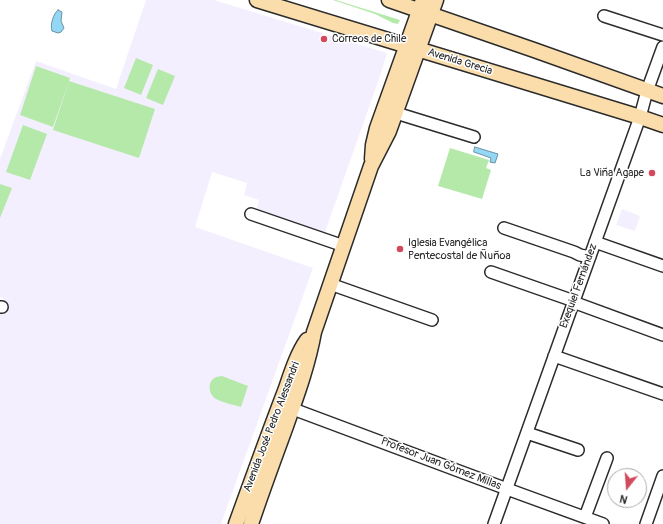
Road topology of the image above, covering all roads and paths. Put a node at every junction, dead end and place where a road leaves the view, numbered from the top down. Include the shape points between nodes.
1 (257, 0) edge
2 (389, 0) edge
3 (436, 0) edge
4 (424, 8) edge
5 (604, 16) dead end
6 (663, 35) edge
7 (413, 47) junction
8 (663, 47) edge
9 (647, 91) junction
10 (663, 96) edge
11 (396, 112) junction
12 (640, 117) junction
13 (663, 125) edge
14 (474, 137) dead end
15 (371, 166) junction
16 (251, 214) dead end
17 (504, 228) dead end
18 (595, 242) junction
19 (344, 246) junction
20 (590, 257) junction
21 (663, 266) edge
22 (491, 272) dead end
23 (330, 284) junction
24 (574, 301) junction
25 (432, 320) dead end
26 (663, 335) edge
27 (554, 356) junction
28 (663, 394) edge
29 (286, 406) junction
30 (527, 433) junction
31 (578, 450) dead end
32 (607, 458) dead end
33 (663, 476) edge
34 (507, 489) junction
35 (585, 517) junction
36 (236, 524) edge
37 (250, 524) edge
38 (494, 524) edge
39 (603, 524) edge
40 (646, 524) edge

1 - 7 main road, Avenida Grecia
2 - 4 main road
3 - 4 main road, Avenida José Pedro Alessandri
4 - 7 main road, Avenida José Pedro Alessandri
4 - 9 main road
5 - 6 street
7 - 11 main road, Avenida José Pedro Alessandri
7 - 12 main road, Avenida Grecia
7 - 15 main road, Avenida José Pedro Alessandri via 377,128
8 - 9 street, Exequiel Fernández
9 - 10 main road
9 - 12 street, Exequiel Fernández
11 - 14 street
11 - 15 main road, Avenida José Pedro Alessandri
12 - 13 main road, Avenida Grecia
12 - 18 street, Exequiel Fernández
15 - 19 main road, Avenida José Pedro Alessandri
16 - 19 street
17 - 20 street
18 - 20 street, Exequiel Fernández
18 - 21 street
19 - 23 main road, Avenida José Pedro Alessandri
20 - 24 street, Exequiel Fernández
22 - 24 street
23 - 25 street
23 - 29 main road, Avenida José Pedro Alessandri via 306,366
24 - 26 street
24 - 27 street, Exequiel Fernández
27 - 28 street
27 - 30 street, Exequiel Fernández
29 - 34 street, Profesor Juan Gómez Millas
29 - 36 main road, Avenida José Pedro Alessandri
29 - 37 main road, Avenida José Pedro Alessandri
30 - 31 street
30 - 34 street, Exequiel Fernández
32 - 35 street
33 - 40 street
34 - 35 street, Profesor Juan Gómez Millas
34 - 38 street, Exequiel Fernández
35 - 39 street, Profesor Juan Gómez Millas

